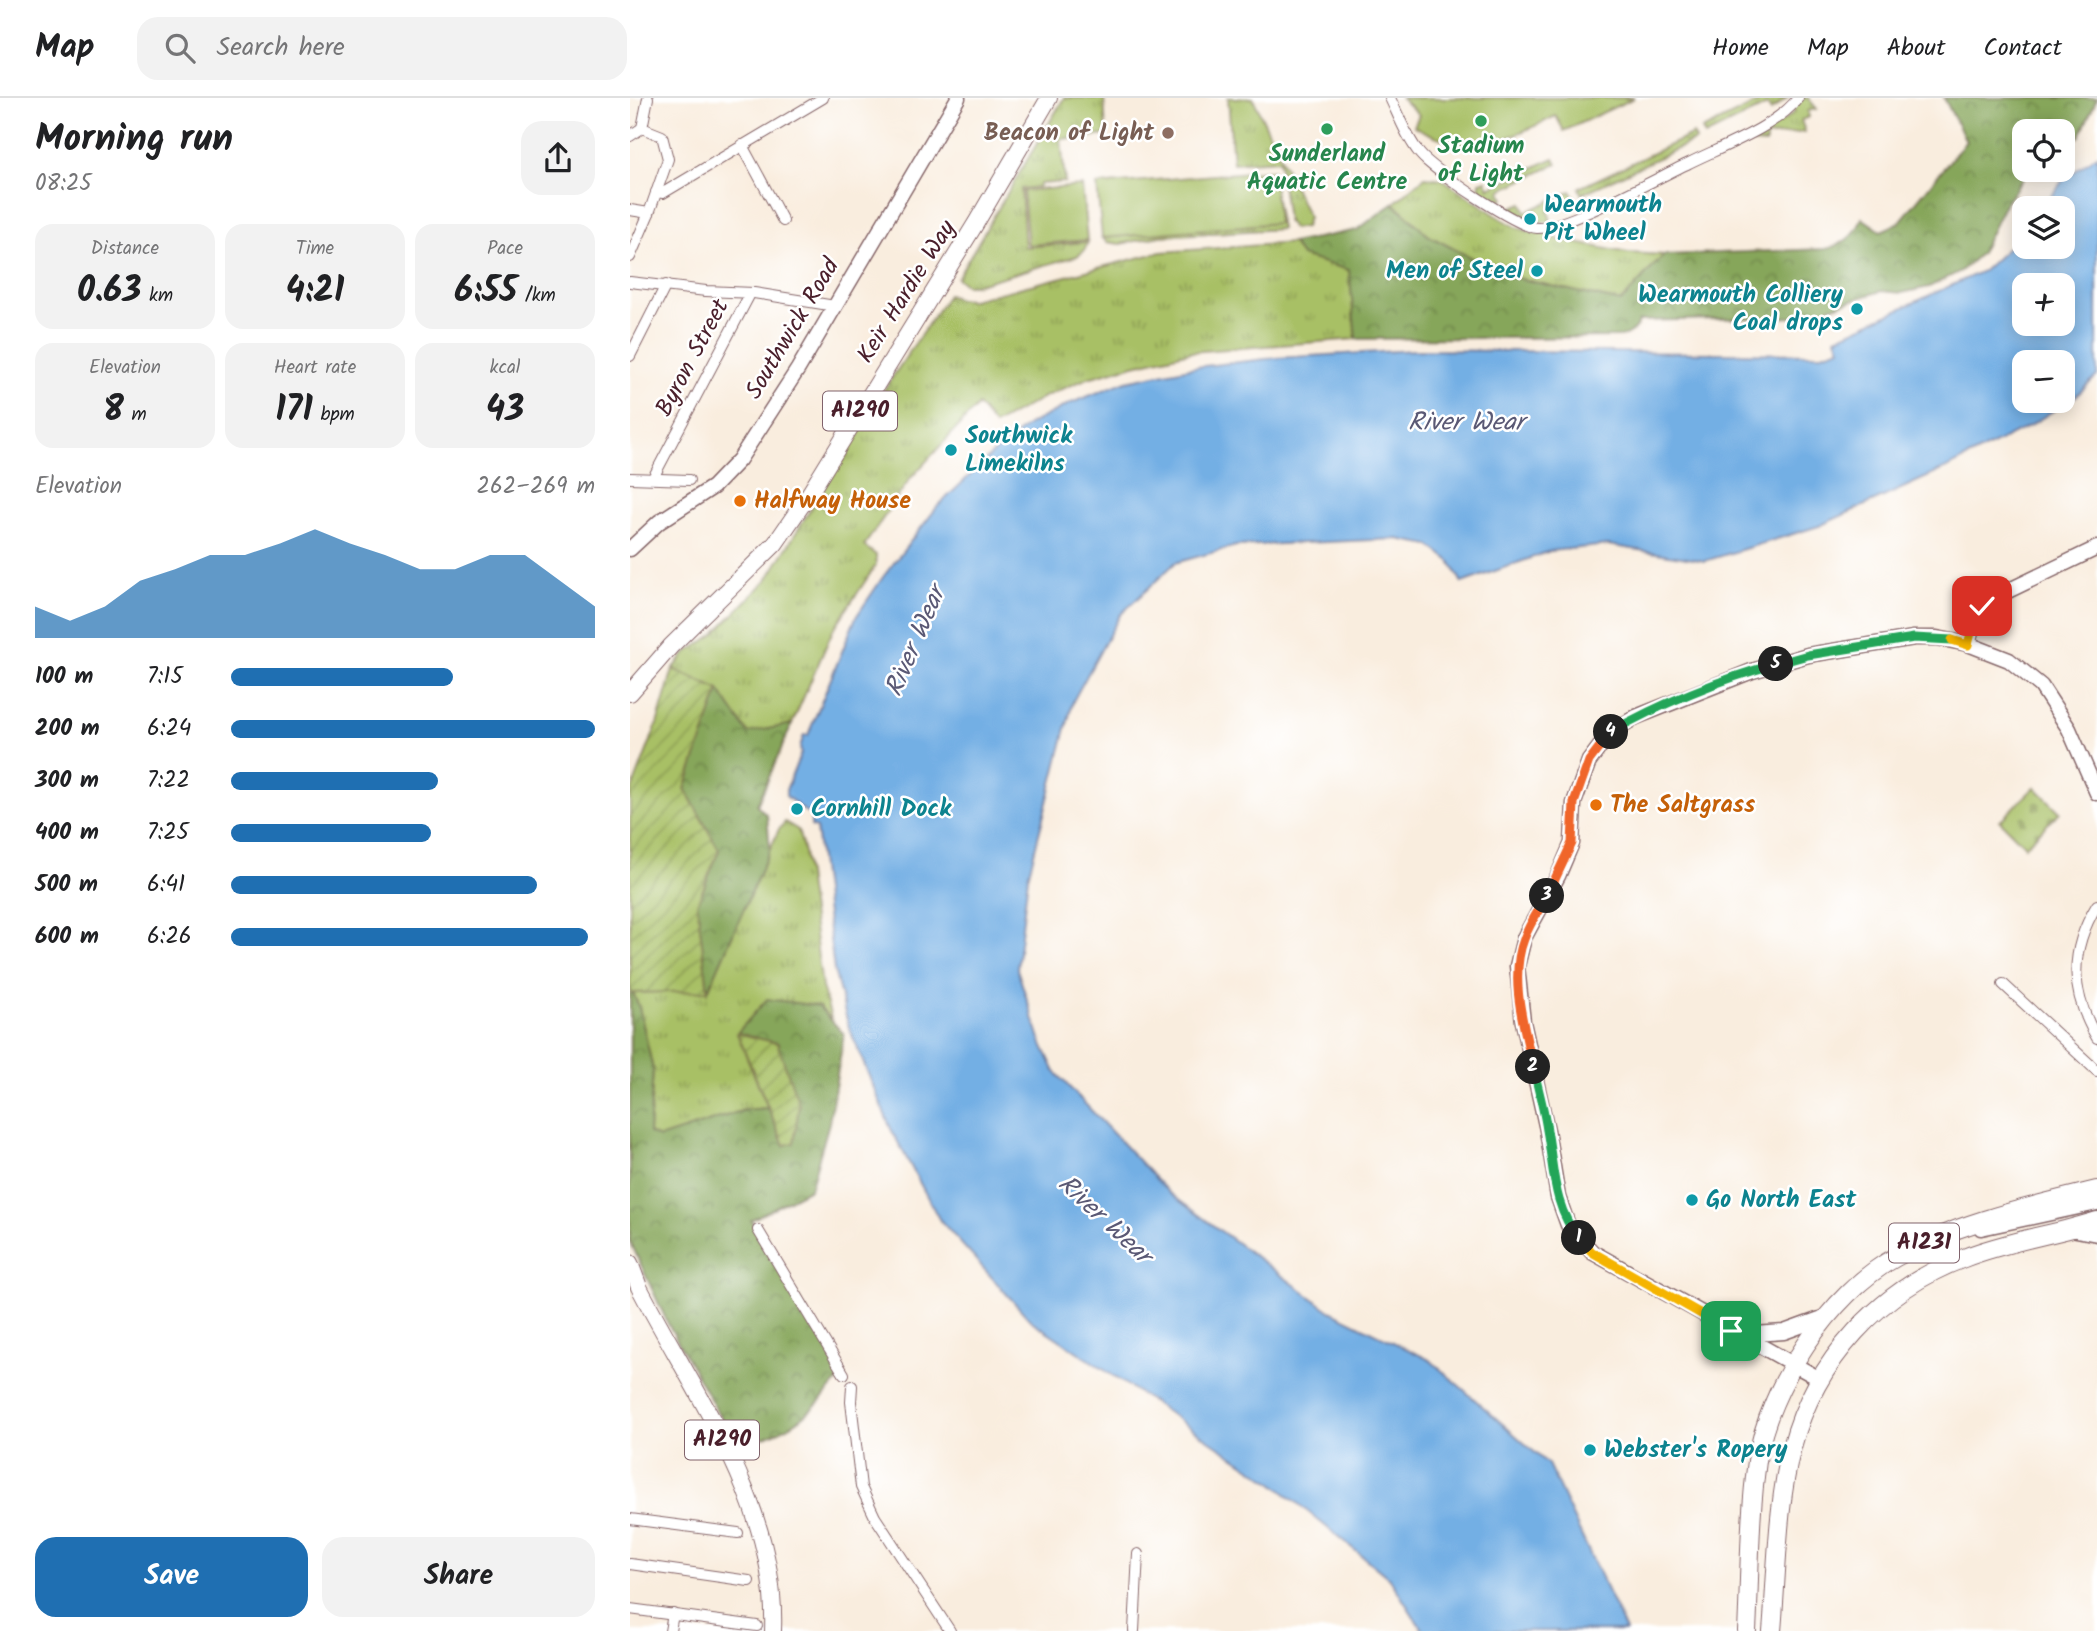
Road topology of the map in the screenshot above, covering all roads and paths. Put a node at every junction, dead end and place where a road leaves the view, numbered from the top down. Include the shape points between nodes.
1 (648, 98) edge
2 (822, 98) edge
3 (958, 98) edge
4 (1049, 98) edge
5 (1390, 98) edge
6 (1798, 98) edge
7 (642, 128) junction
8 (630, 136) edge
9 (741, 145) junction
10 (656, 191) junction
11 (630, 210) edge
12 (649, 213) junction
13 (783, 221) dead end
14 (630, 257) edge
15 (630, 282) edge
16 (666, 285) junction
17 (750, 294) junction
18 (835, 306) junction
19 (630, 356) edge
20 (630, 478) edge
21 (653, 478) junction
22 (689, 480) dead end
23 (2097, 548) edge
24 (630, 550) edge
25 (1968, 645) junction
26 (630, 693) edge
27 (2097, 793) edge
28 (2097, 905) edge
29 (2003, 984) dead end
30 (2097, 1038) edge
31 (2097, 1071) edge
32 (2097, 1189) edge
33 (2097, 1203) edge
34 (2097, 1221) edge
35 (2071, 1229) junction
36 (758, 1230) dead end
37 (1945, 1234) junction
38 (2097, 1234) edge
39 (630, 1264) edge
40 (634, 1290) edge
41 (1831, 1314) junction
42 (1734, 1333) junction
43 (1793, 1364) junction
44 (844, 1374) dead end
45 (1820, 1380) junction
46 (852, 1386) dead end
47 (630, 1519) edge
48 (738, 1534) dead end
49 (1138, 1554) dead end
50 (630, 1564) edge
51 (749, 1581) dead end
52 (630, 1609) edge
53 (673, 1615) junction
54 (765, 1628) edge
55 (670, 1631) edge
56 (950, 1631) edge
57 (1134, 1631) edge
58 (1747, 1631) edge
59 (1772, 1631) edge

1 - 7 street
2 - 9 street
3 - 18 street, Southwick Road
4 - 26 main road, Keir Hardie Way / A1290 via 947,271 775,544
5 - 6 street via 1423,158 1513,220 1536,228 1602,205 1733,141 1782,115
7 - 8 street
7 - 10 street via 662,136 668,159
9 - 10 street via 663,193
9 - 13 street
10 - 12 street
11 - 12 street
12 - 14 street
15 - 16 street
16 - 17 street
16 - 19 street
17 - 18 street
17 - 21 street, Byron Street
18 - 24 street, Southwick Road via 726,476 659,522
20 - 21 street
21 - 22 street
23 - 25 street via 1991,599 1976,612
25 - 27 street via 2008,660 2041,686 2069,729
25 - 42 street via 1914,638 1808,655 1752,671 1611,732 1589,761 1574,803 1572,843 1524,938 1517,966 1523,1022 1558,1197 1568,1225 1592,1252
28 - 30 street via 2078,950 2076,976 2083,1011
29 - 31 street
32 - 37 highway, A1231
33 - 37 street
34 - 35 highway, A1231
35 - 38 street
35 - 45 highway, A1231 via 1988,1249 1920,1278 1864,1323
36 - 44 street
37 - 41 highway, A1231 via 1894,1258
39 - 40 main road, A1290
40 - 54 main road, A1290 via 736,1469 771,1582
41 - 42 street via 1784,1332
41 - 43 highway, A1231
42 - 43 street
43 - 45 street
43 - 58 highway, A1231 via 1772,1405 1757,1461
45 - 59 highway, A1231 via 1799,1424 1788,1465
46 - 56 street via 861,1488
47 - 48 street
49 - 57 street
50 - 51 street
52 - 53 street
53 - 54 street
53 - 55 street

